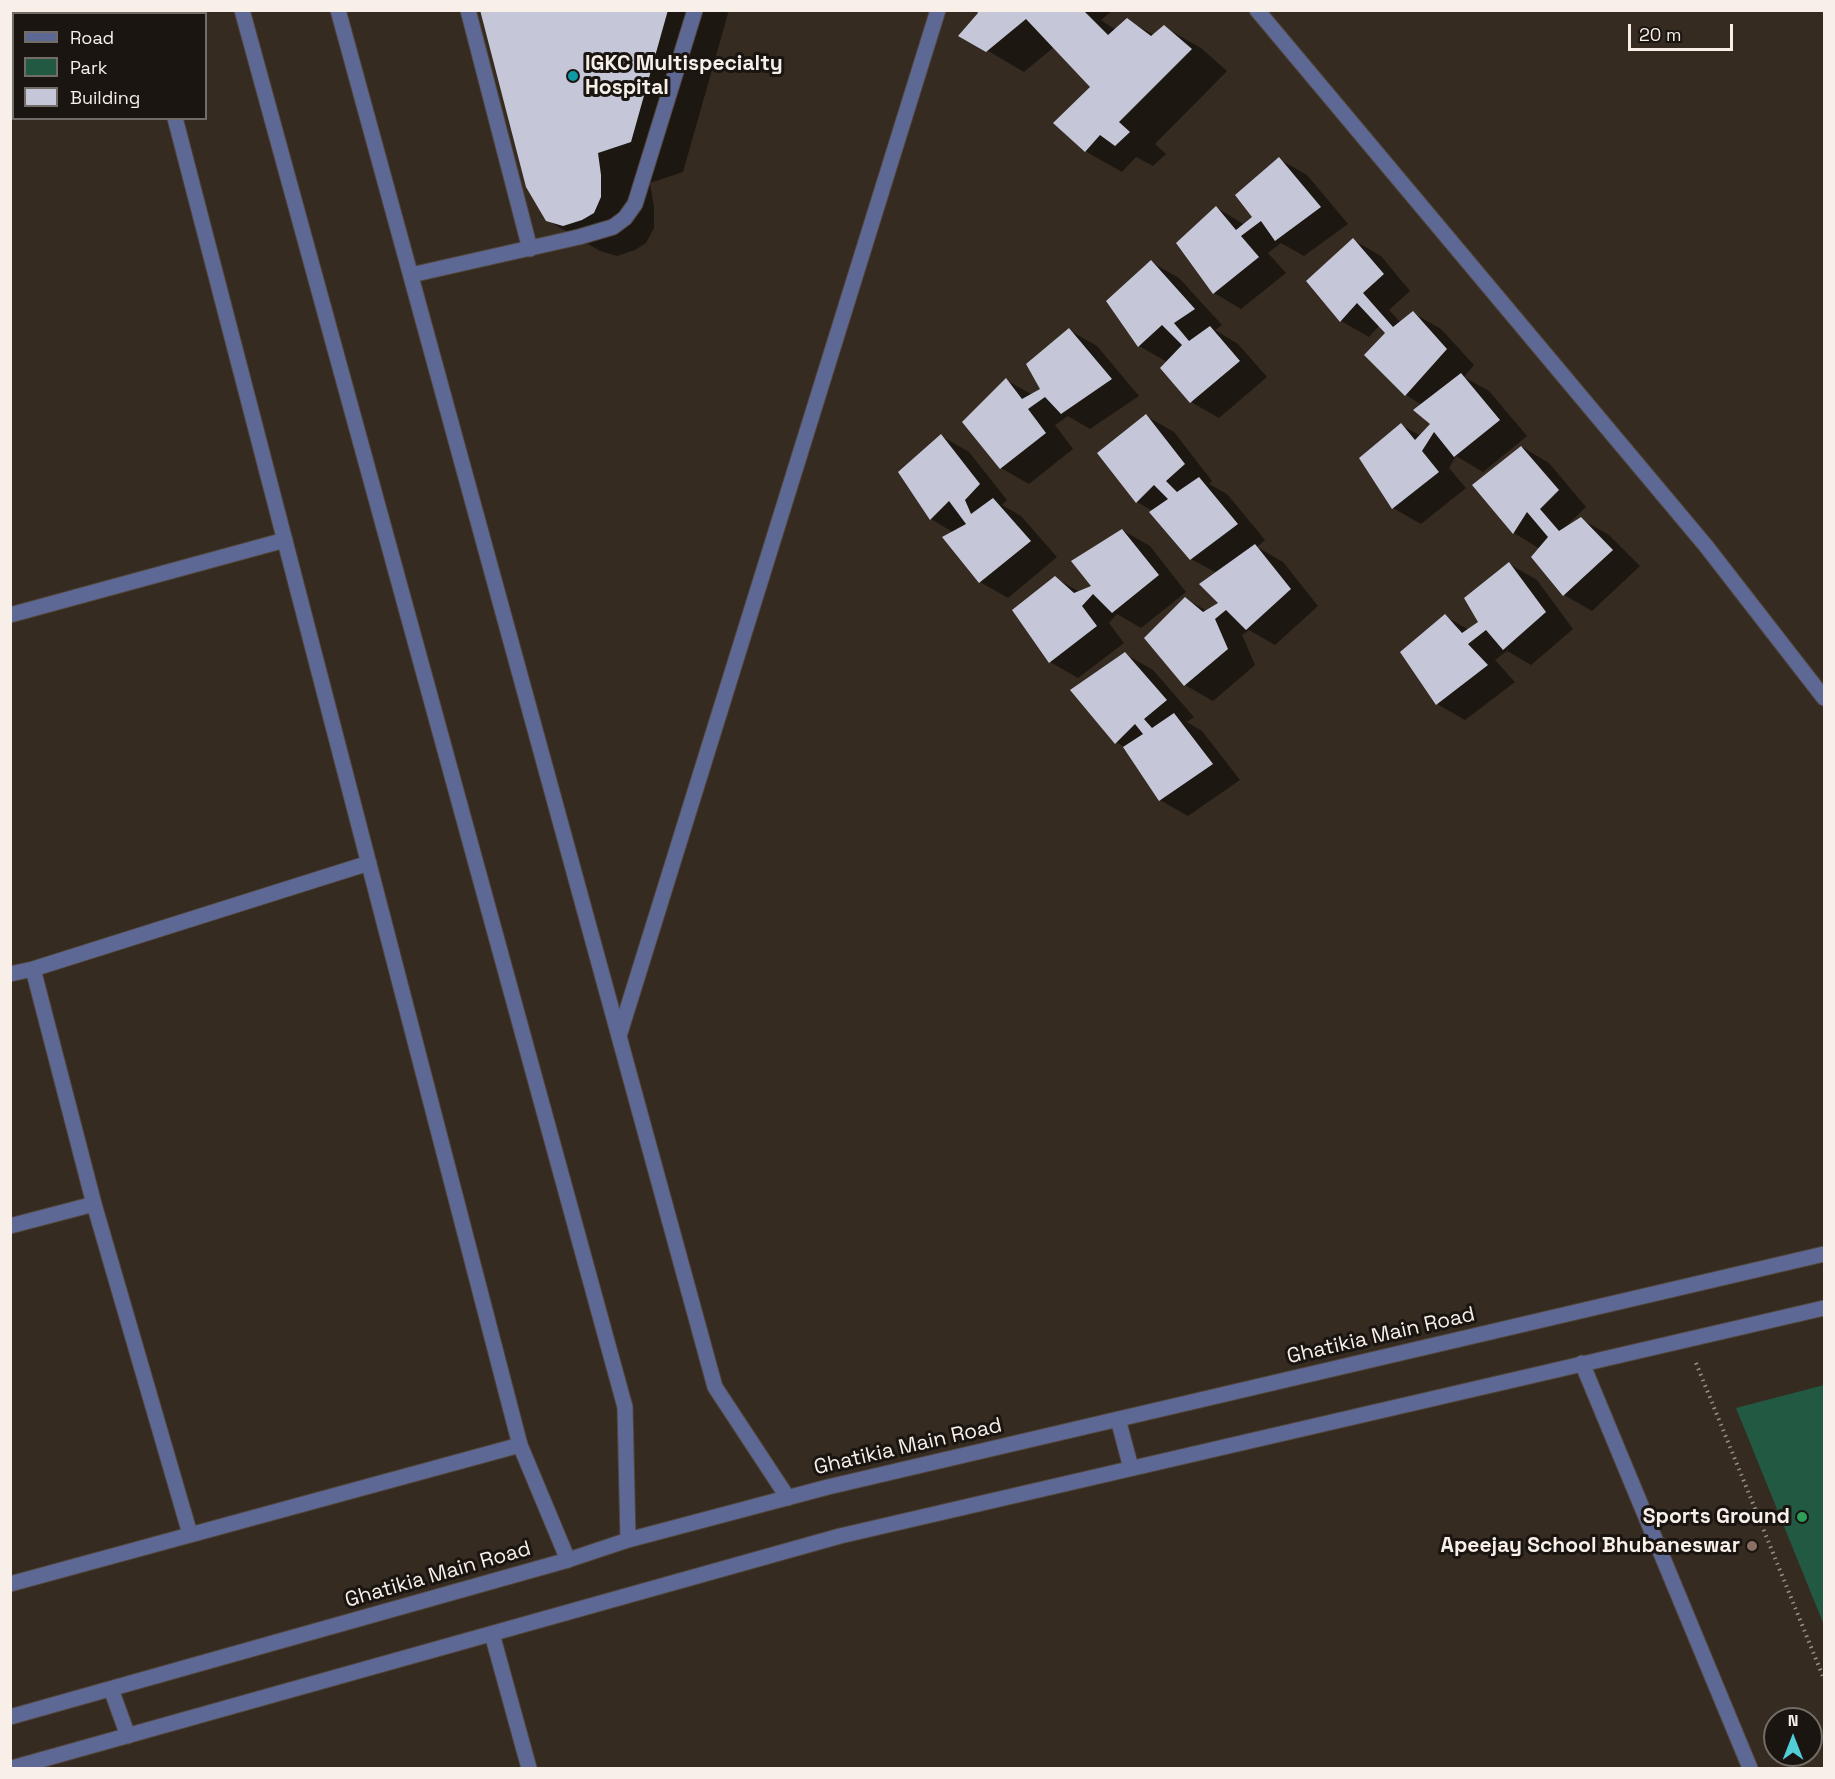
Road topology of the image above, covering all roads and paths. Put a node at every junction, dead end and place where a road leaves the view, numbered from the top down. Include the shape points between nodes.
1 (242, 10) edge
2 (338, 10) edge
3 (468, 10) edge
4 (695, 10) edge
5 (938, 10) edge
6 (1257, 10) edge
7 (176, 120) edge
8 (530, 249) junction
9 (411, 275) junction
10 (285, 540) junction
11 (10, 615) edge
12 (1824, 698) edge
13 (369, 863) junction
14 (33, 969) junction
15 (10, 974) edge
16 (619, 1036) junction
17 (94, 1204) junction
18 (10, 1226) edge
19 (1824, 1254) edge
20 (1824, 1308) edge
21 (1686, 1340) junction
22 (1582, 1363) junction
23 (1118, 1419) junction
24 (520, 1445) junction
25 (1131, 1468) junction
26 (788, 1498) junction
27 (190, 1534) junction
28 (628, 1540) junction
29 (568, 1560) junction
30 (10, 1584) edge
31 (492, 1634) junction
32 (1824, 1679) edge
33 (111, 1689) junction
34 (10, 1717) edge
35 (128, 1736) junction
36 (12, 1768) edge
37 (529, 1768) edge
38 (1750, 1768) edge

1 - 28 street via 625,1407
2 - 9 street
3 - 8 street
4 - 8 street via 634,204 625,218 613,227
5 - 16 street
6 - 12 street via 1706,546
7 - 10 street
8 - 9 street
9 - 16 street
10 - 11 street
10 - 13 street
13 - 14 street
13 - 24 street
14 - 15 street
14 - 17 street
16 - 26 street via 715,1387
17 - 18 street
17 - 27 street
19 - 23 street, Ghatikia Main Road
20 - 21 street
21 - 22 street
21 - 32 path
22 - 25 street
22 - 38 street
23 - 25 street
23 - 26 street, Ghatikia Main Road
24 - 27 street
24 - 29 street
25 - 31 street via 840,1536
26 - 28 street, Ghatikia Main Road
27 - 30 street
28 - 29 street, Ghatikia Main Road
29 - 33 street, Ghatikia Main Road
31 - 35 street
31 - 37 street
33 - 34 street, Ghatikia Main Road
33 - 35 street
35 - 36 street

